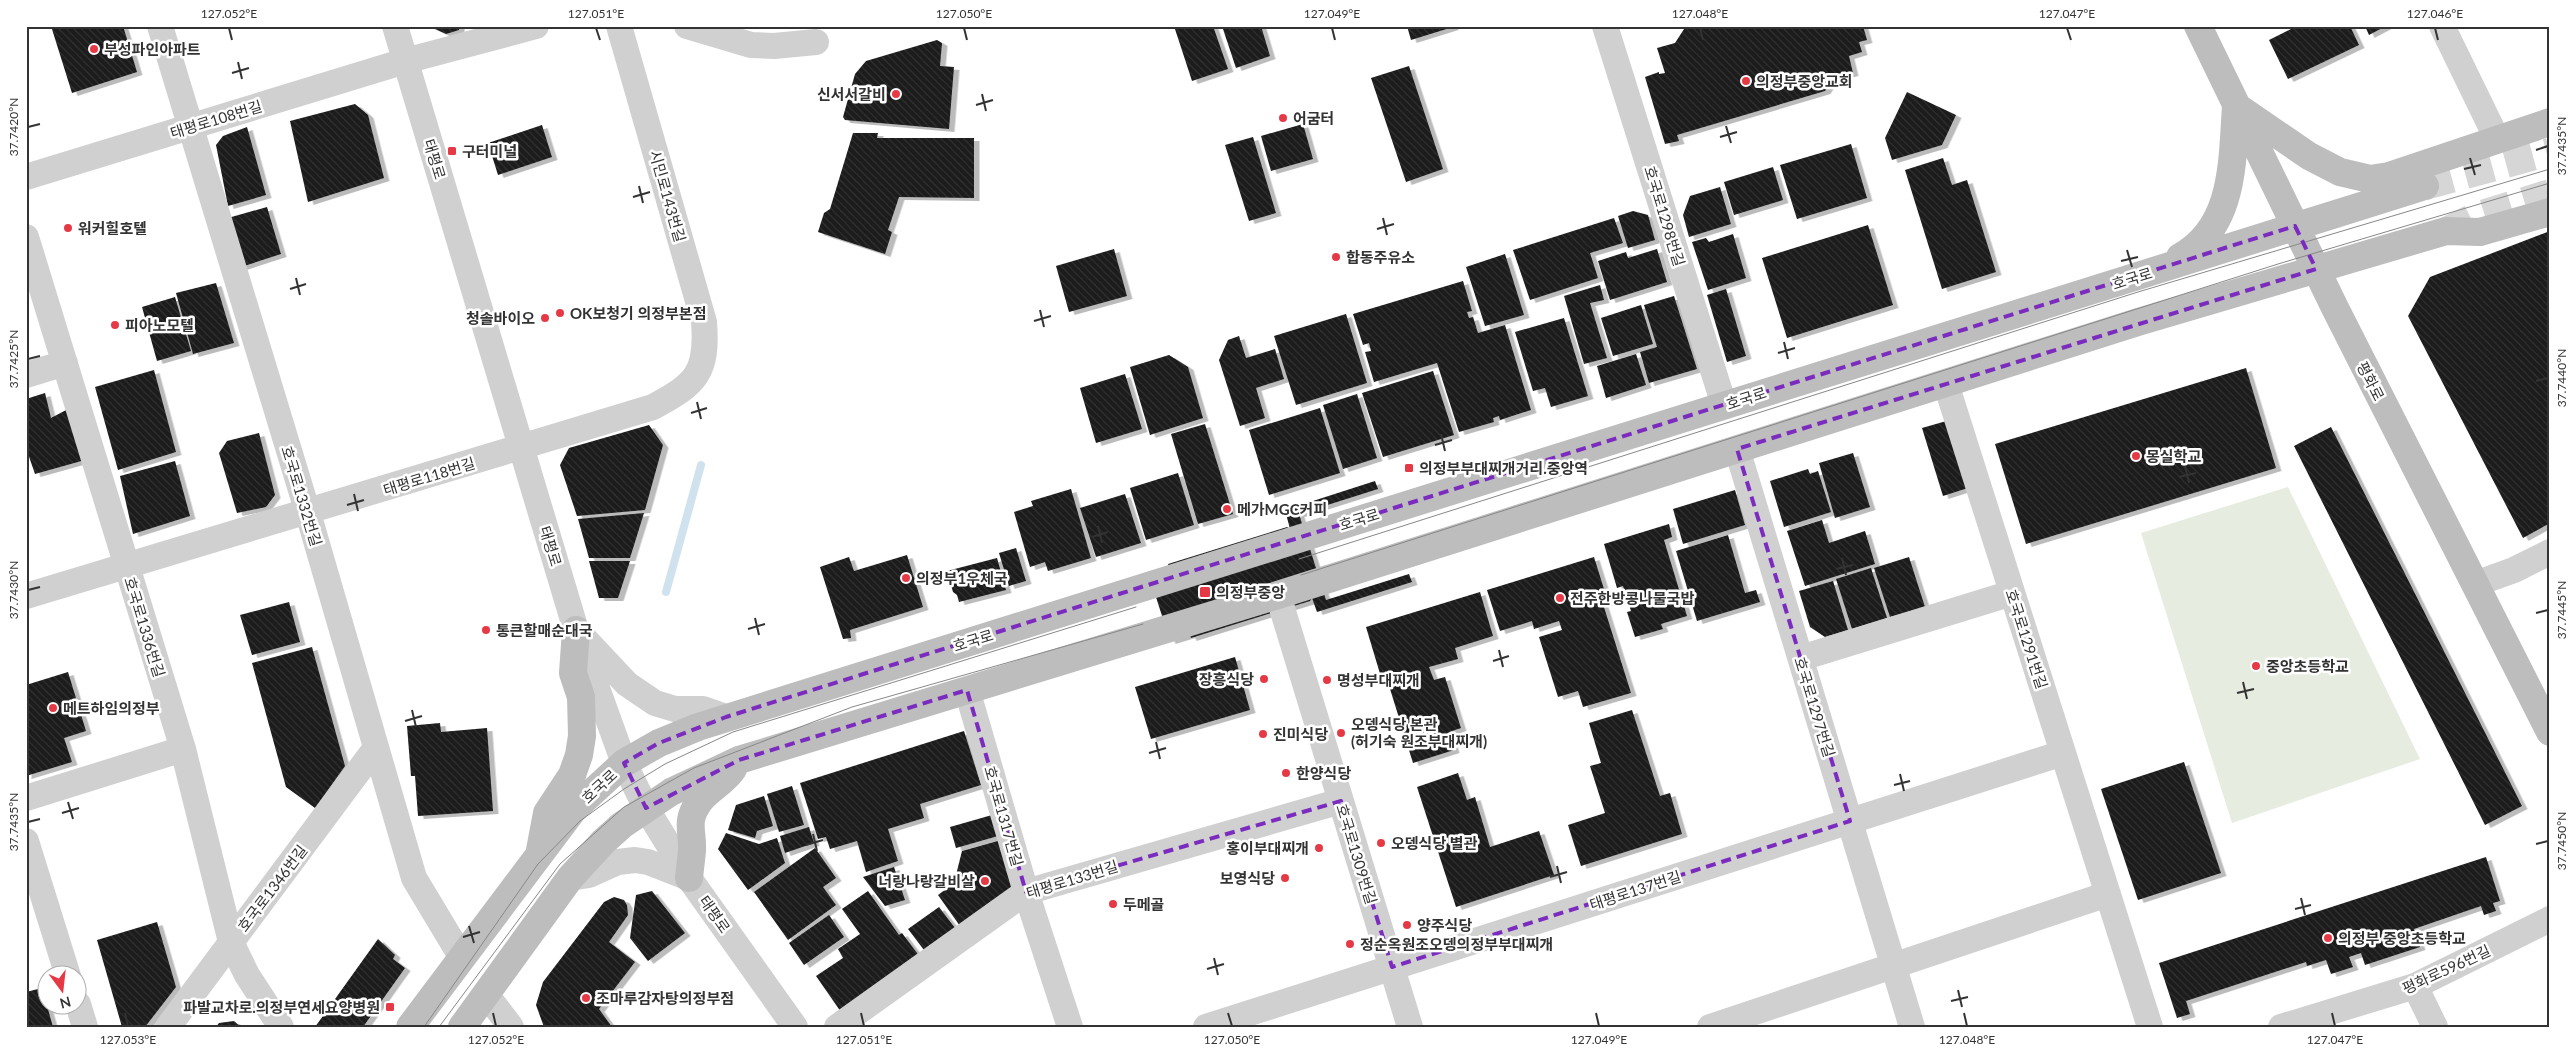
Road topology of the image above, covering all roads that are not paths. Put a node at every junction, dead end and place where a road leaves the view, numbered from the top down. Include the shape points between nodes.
1 (160, 26) edge
2 (395, 26) edge
3 (536, 26) edge
4 (619, 26) edge
5 (687, 26) edge
6 (1605, 26) edge
7 (2198, 26) edge
8 (2442, 26) edge
9 (816, 42) dead end
10 (405, 61) junction
11 (2236, 106) junction
12 (2550, 122) edge
13 (190, 127) junction
14 (2497, 139) junction
15 (2455, 154) junction
16 (2389, 176) junction
17 (26, 177) edge
18 (2425, 186) junction
19 (2550, 212) edge
20 (2295, 226) junction
21 (26, 237) edge
22 (2316, 269) junction
23 (2156, 270) junction
24 (65, 363) junction
25 (702, 366) joint
26 (26, 375) edge
27 (1946, 384) junction
28 (1724, 405) junction
29 (522, 447) junction
30 (1737, 449) junction
31 (308, 513) junction
32 (2550, 552) edge
33 (127, 567) junction
34 (2474, 584) junction
35 (2012, 592) junction
36 (1278, 595) junction
37 (26, 596) edge
38 (576, 630) junction
39 (1800, 658) junction
40 (967, 690) junction
41 (726, 717) junction
42 (2550, 732) edge
43 (182, 749) junction
44 (375, 749) junction
45 (2063, 753) junction
46 (739, 760) junction
47 (624, 763) junction
48 (26, 798) edge
49 (1341, 801) junction
50 (646, 808) junction
51 (1850, 821) junction
52 (26, 841) edge
53 (540, 854) junction
54 (570, 878) junction
55 (689, 878) junction
56 (1026, 892) junction
57 (2108, 894) junction
58 (2550, 919) edge
59 (231, 942) junction
60 (462, 958) junction
61 (65, 966) edge
62 (1893, 966) junction
63 (1392, 967) junction
64 (2415, 986) junction
65 (486, 994) junction
66 (168, 1027) edge
67 (281, 1027) edge
68 (410, 1027) edge
69 (462, 1027) edge
70 (510, 1027) edge
71 (795, 1027) edge
72 (837, 1027) edge
73 (1070, 1027) edge
74 (1206, 1027) edge
75 (1410, 1027) edge
76 (1710, 1027) edge
77 (1912, 1027) edge
78 (2150, 1027) edge
79 (2281, 1027) edge
80 (2435, 1027) edge

1 - 13 street, 호국로1332번길
2 - 10 street, 태평로
3 - 10 street, 태평로108번길
4 - 25 street, 시민로143번길 via 704,322 706,343
5 - 9 street via 751,44 774,46
6 - 28 street, 호국로1298번길
7 - 11 street, 평화로
8 - 14 street
10 - 13 street, 태평로108번길
10 - 29 street, 태평로
11 - 16 street via 2327,166 2370,179
11 - 20 street, 평화로
11 - 23 street via 2230,185 2217,220 2203,241
12 - 14 street
13 - 17 street, 태평로108번길
13 - 31 street, 호국로1332번길
14 - 15 street
15 - 16 street
15 - 18 street
16 - 18 street
18 - 20 street, 호국로
19 - 22 street via 2480,232 2446,232
20 - 22 street, 평화로
20 - 23 street, 호국로
21 - 24 street, 호국로1336번길
22 - 27 street
22 - 34 street, 평화로
23 - 28 street, 호국로
24 - 26 street
24 - 33 street, 호국로1336번길
25 - 29 street, 태평로118번길 via 684,391 653,408
27 - 30 street
27 - 35 street, 호국로1291번길
28 - 41 street, 호국로
29 - 31 street, 태평로118번길
29 - 38 street, 태평로
30 - 36 street
30 - 39 street, 호국로1297번길
31 - 33 street, 태평로118번길
31 - 44 street, 호국로1332번길
32 - 34 street via 2514,570
33 - 37 street, 태평로118번길
33 - 43 street, 호국로1336번길
34 - 42 street, 평화로
35 - 39 street
35 - 45 street, 호국로1291번길
36 - 40 street
36 - 49 street, 호국로1309번길
38 - 41 street via 628,684 655,702 675,709 703,709
38 - 47 street, 태평로
38 - 53 street via 573,672 581,697 581,745 572,775 547,813
39 - 51 street, 호국로1297번길
40 - 46 street
40 - 56 street, 호국로1317번길
41 - 47 street, 호국로 via 659,743
43 - 48 street
43 - 59 street, 호국로1336번길
44 - 59 street, 호국로1346번길
44 - 60 street, 호국로1332번길 via 414,878
45 - 51 street, 태평로137번길
45 - 57 street, 호국로1291번길
46 - 50 street via 671,792
46 - 55 street via 725,780 700,801 692,816
47 - 50 street, 태평로
47 - 53 street, 호국로 via 573,810
49 - 56 street, 태평로133번길
49 - 63 street, 호국로1309번길
50 - 54 street via 603,842
50 - 55 street, 태평로
51 - 62 street, 호국로1297번길
51 - 63 street, 태평로137번길
52 - 61 street
53 - 60 street, 호국로
54 - 55 street via 589,875 618,862 635,860
54 - 65 street
55 - 71 street, 태평로
56 - 72 street, 태평로133번길
56 - 73 street, 호국로1317번길
57 - 62 street
57 - 78 street, 호국로1291번길
58 - 64 street, 평화로596번길
59 - 66 street, 호국로1346번길
59 - 67 street, 호국로1336번길 via 247,975
60 - 68 street, 호국로
62 - 76 street
62 - 77 street, 호국로1297번길
63 - 74 street, 태평로137번길
63 - 75 street, 호국로1309번길
64 - 79 street, 평화로596번길
64 - 80 street
65 - 69 street
65 - 70 street

